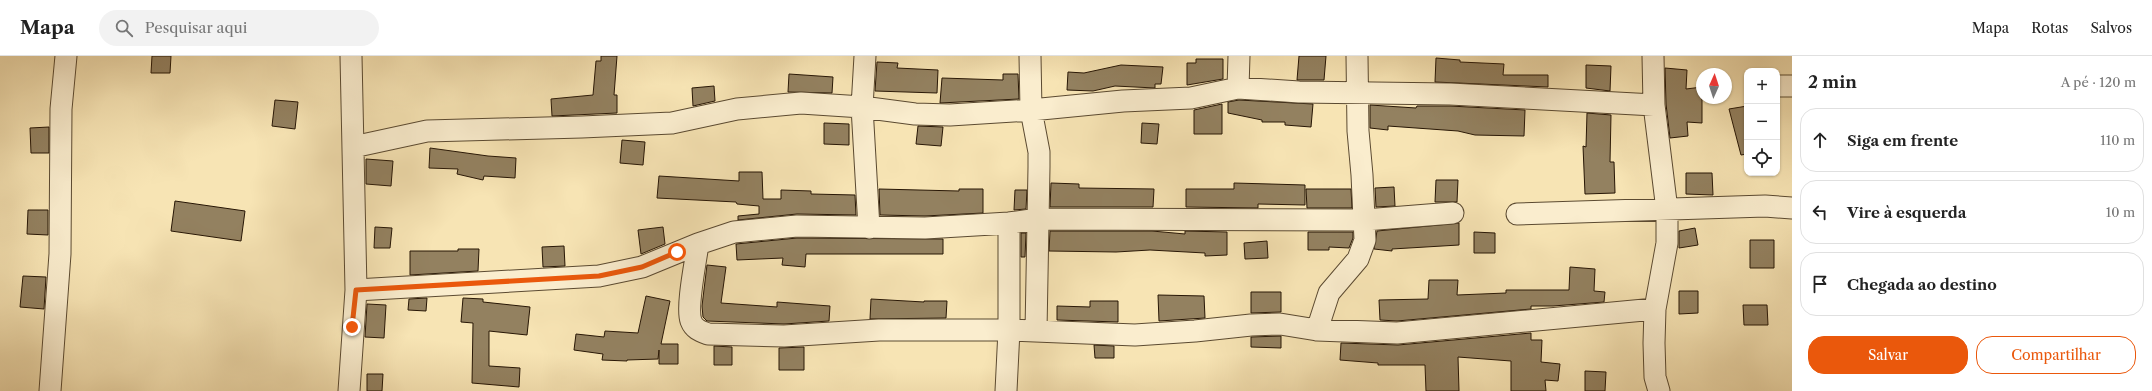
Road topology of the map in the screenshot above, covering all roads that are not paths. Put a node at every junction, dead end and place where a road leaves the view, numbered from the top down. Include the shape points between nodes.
1 (66, 56) edge
2 (351, 56) edge
3 (865, 56) edge
4 (1030, 56) edge
5 (1239, 56) edge
6 (1357, 56) edge
7 (1653, 56) edge
8 (1780, 86) edge
9 (1792, 86) edge
10 (1238, 88) junction
11 (1356, 92) junction
12 (1654, 105) junction
13 (862, 106) junction
14 (1031, 110) junction
15 (353, 147) junction
16 (1792, 208) edge
17 (1667, 210) junction
18 (1453, 213) dead end
19 (1517, 214) dead end
20 (1038, 219) junction
21 (1365, 220) junction
22 (1010, 224) junction
23 (869, 228) junction
24 (698, 244) junction
25 (356, 290) junction
26 (1655, 309) junction
27 (1009, 330) junction
28 (1317, 330) junction
29 (1036, 331) junction
30 (50, 391) edge
31 (349, 391) edge
32 (1006, 391) edge
33 (1659, 391) edge

1 - 30 street via 61,109 60,254
2 - 15 street
3 - 13 street
4 - 14 street
5 - 10 street
6 - 11 street
7 - 12 street
8 - 9 street
10 - 11 street
10 - 14 street via 1191,98 1123,101
11 - 12 street via 1450,94
11 - 21 street
12 - 17 street
13 - 14 street via 915,114 950,115
13 - 15 street via 801,103 737,109 672,122 427,131
13 - 23 street
14 - 20 street via 1038,152
15 - 25 street
16 - 17 street via 1765,206
17 - 19 street
17 - 26 street via 1667,243
18 - 21 street
20 - 21 street
20 - 22 street
20 - 29 street
21 - 28 street via 1365,240 1358,259 1329,293
22 - 23 street
22 - 27 street
23 - 24 street via 797,226 734,232
24 - 25 street via 642,267 599,276
24 - 27 street via 690,307 691,321 698,330 708,334 784,336 879,330
25 - 31 street
26 - 28 street via 1397,333
26 - 33 street via 1655,377
27 - 29 street
27 - 32 street
28 - 29 street via 1280,324 1135,335

